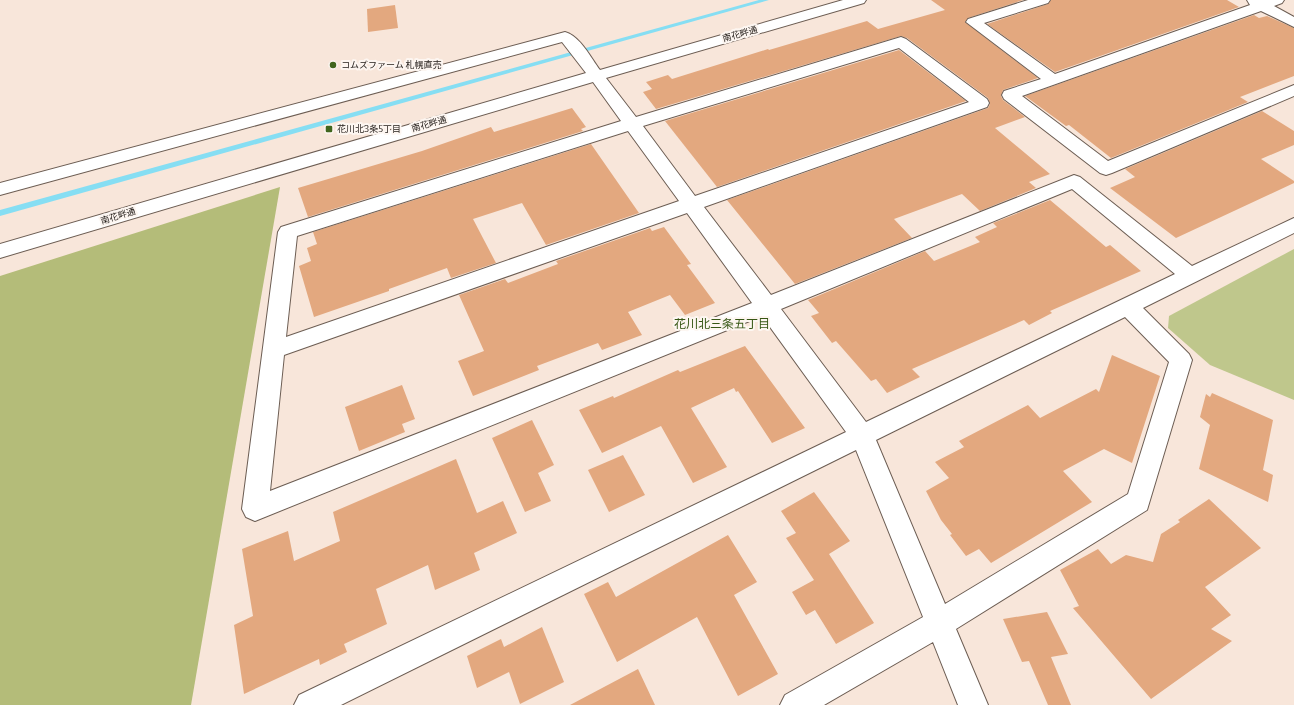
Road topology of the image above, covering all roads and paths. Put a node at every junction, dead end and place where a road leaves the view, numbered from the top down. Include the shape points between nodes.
1 (1043, 0) edge
2 (854, 1) edge
3 (1264, 2) edge
4 (1294, 23) edge
5 (590, 69) junction
6 (1053, 80) junction
7 (1294, 90) edge
8 (631, 124) junction
9 (0, 189) edge
10 (691, 206) junction
11 (1294, 225) edge
12 (0, 251) edge
13 (1190, 275) junction
14 (766, 306) junction
15 (1128, 306) junction
16 (274, 350) junction
17 (862, 435) junction
18 (939, 623) junction
19 (309, 705) edge
20 (794, 705) edge
21 (973, 705) edge

1 - 6 street via 973,22
2 - 5 street, 南花畔通
3 - 4 street
3 - 6 street
5 - 8 street
5 - 9 street via 565,36
5 - 12 street, 南花畔通
6 - 7 street via 1010,95 1106,169
8 - 10 street
8 - 10 street via 901,42 981,103
8 - 16 street via 288,232
10 - 14 street
10 - 16 street
11 - 13 street
13 - 14 street via 1074,181
13 - 15 street
14 - 16 street via 254,509
14 - 17 street
15 - 17 street
15 - 18 street via 1181,360 1138,502
17 - 18 street
17 - 19 street
18 - 20 street
18 - 21 street

